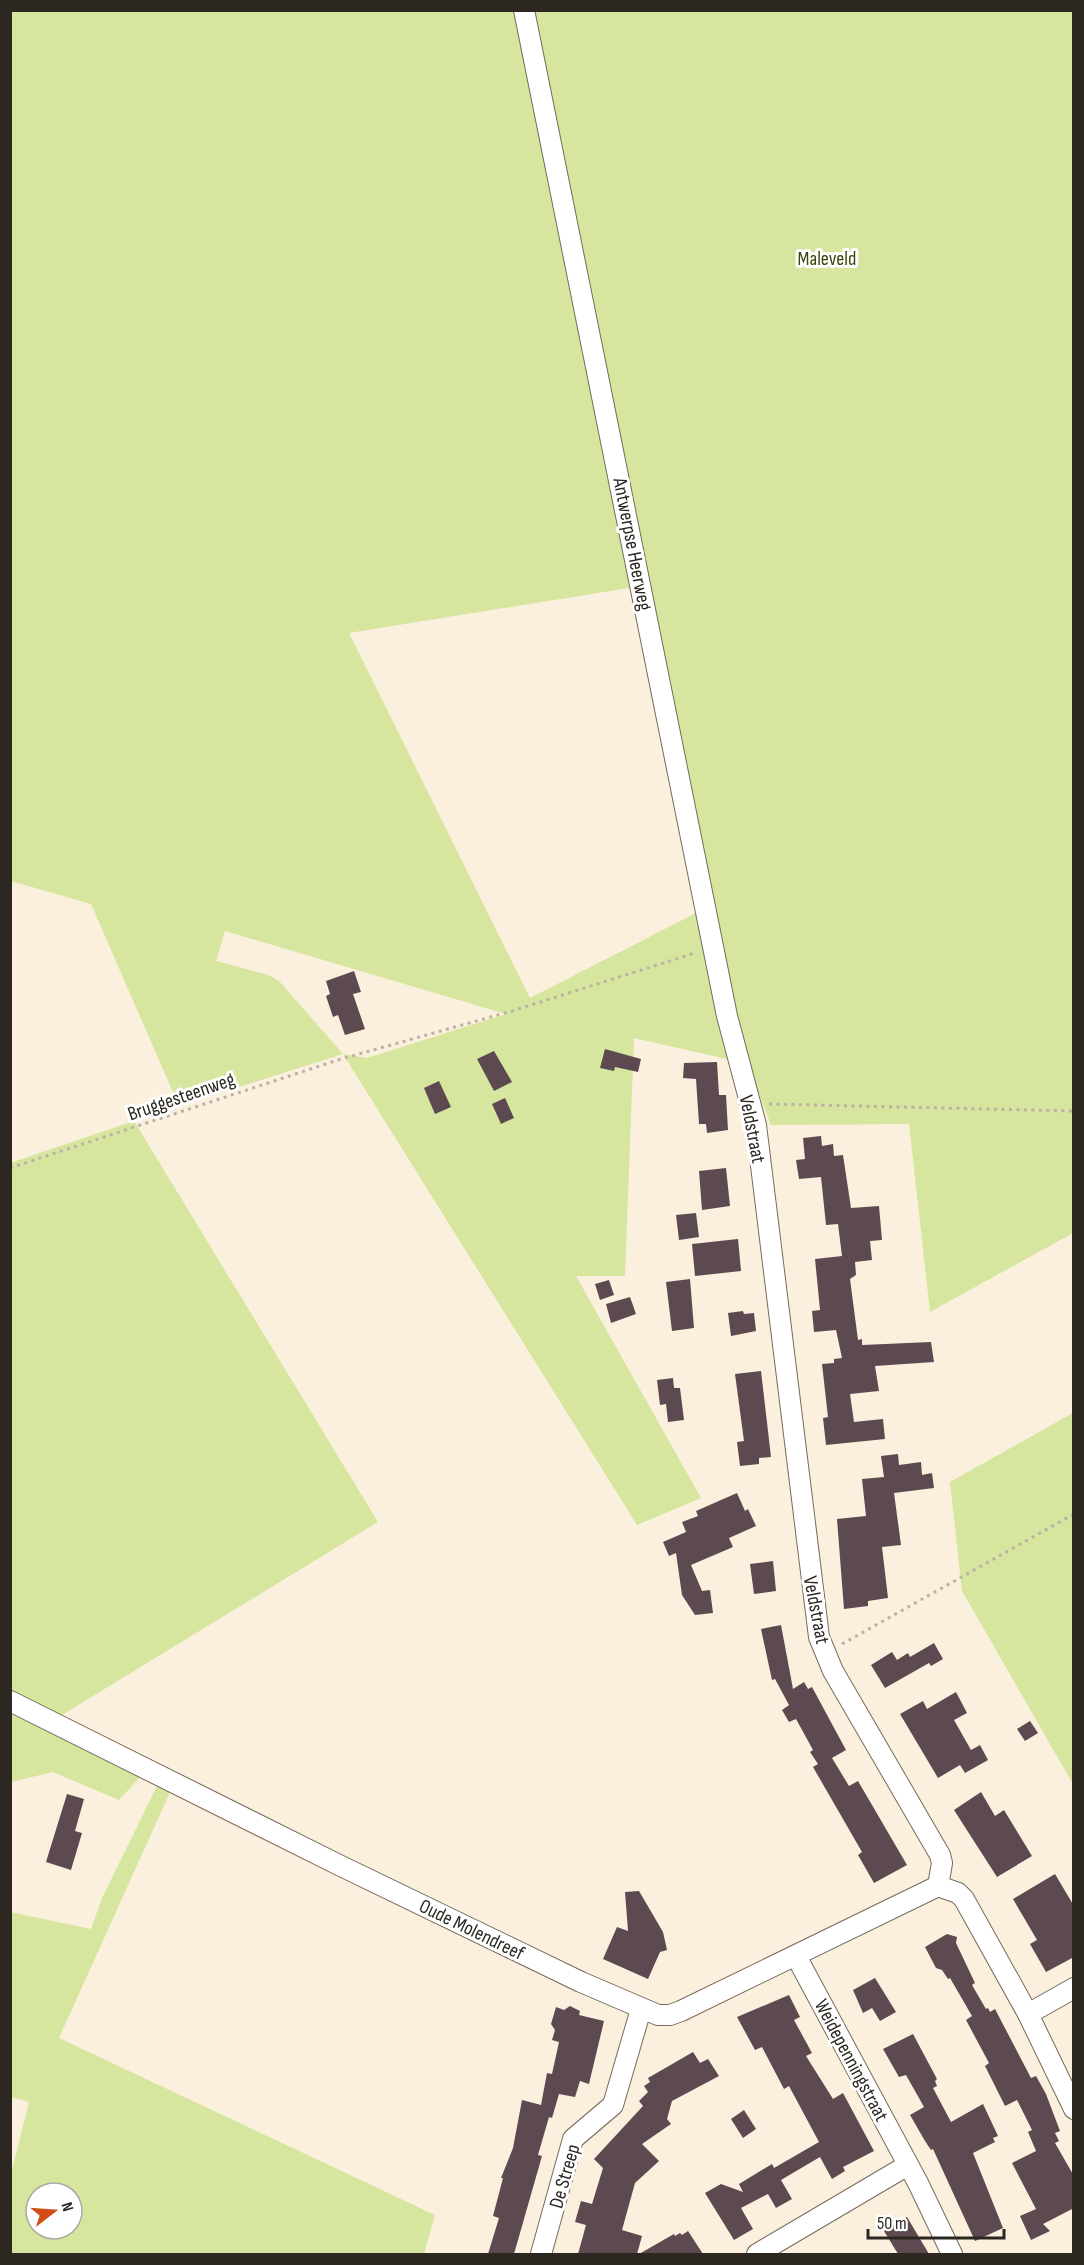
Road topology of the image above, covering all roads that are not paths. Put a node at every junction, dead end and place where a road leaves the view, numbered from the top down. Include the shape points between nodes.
1 (524, 10) edge
2 (743, 1077) joint
3 (10, 1701) edge
4 (938, 1886) junction
5 (796, 1956) junction
6 (1074, 1988) edge
7 (641, 2009) junction
8 (1028, 2014) junction
9 (1074, 2109) edge
10 (908, 2165) junction
11 (541, 2254) edge
12 (757, 2254) edge
13 (952, 2254) edge

1 - 2 street, Antwerpse Heerweg via 713,947
2 - 4 street, Veldstraat via 757,1136 819,1637 833,1671 940,1855
3 - 7 street, Oude Molendreef via 168,1782
4 - 5 street, Oude Molendreef
4 - 8 street via 964,1899
5 - 7 street, Oude Molendreef via 670,2015
5 - 10 street, Weidepenningstraat
6 - 8 street
7 - 11 street, De Streep via 613,2105 573,2139
8 - 9 street
10 - 12 street
10 - 13 street, Weidepenningstraat

